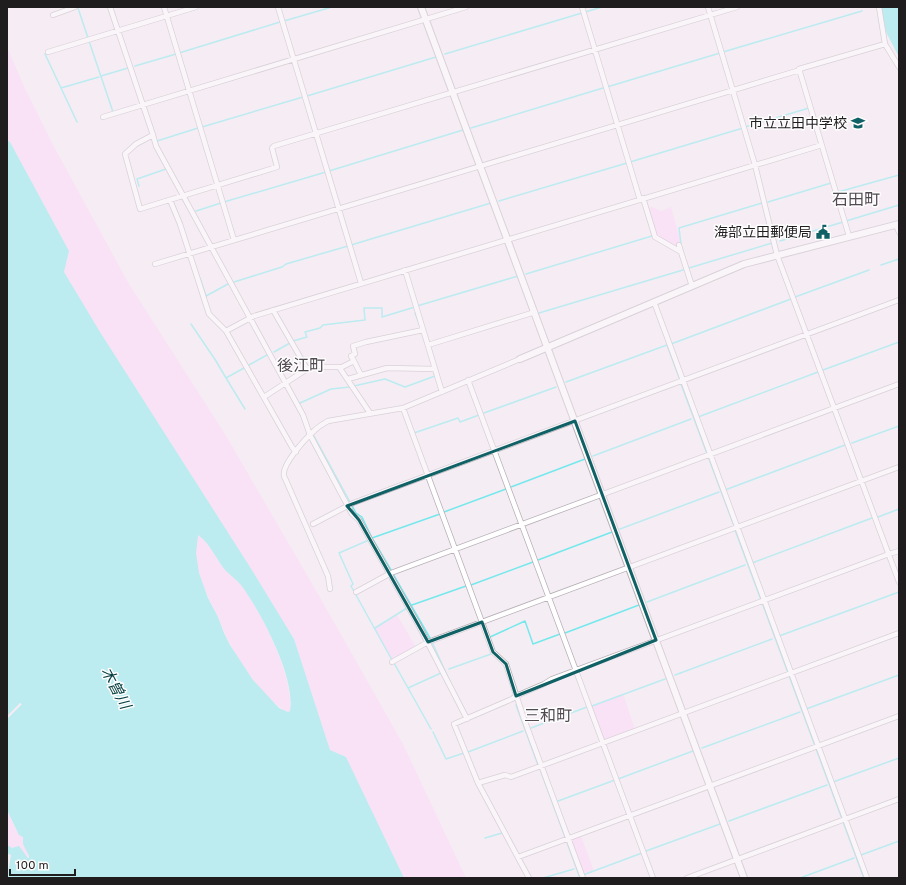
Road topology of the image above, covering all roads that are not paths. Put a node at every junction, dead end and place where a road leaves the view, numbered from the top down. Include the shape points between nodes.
1 (75, 7) edge
2 (110, 7) edge
3 (164, 7) edge
4 (196, 7) edge
5 (278, 7) edge
6 (421, 7) edge
7 (466, 7) edge
8 (582, 7) edge
9 (708, 7) edge
10 (737, 7) edge
11 (879, 7) edge
12 (53, 15) dead end
13 (710, 15) junction
14 (166, 16) junction
15 (426, 19) junction
16 (119, 30) junction
17 (885, 44) junction
18 (595, 50) junction
19 (48, 52) dead end
20 (293, 59) junction
21 (899, 67) edge
22 (800, 70) junction
23 (189, 90) junction
24 (733, 90) junction
25 (453, 92) junction
26 (144, 104) junction
27 (103, 117) dead end
28 (617, 125) junction
29 (316, 134) junction
30 (153, 135) junction
31 (822, 145) junction
32 (755, 165) junction
33 (481, 166) junction
34 (217, 185) junction
35 (182, 195) junction
36 (641, 199) junction
37 (170, 200) junction
38 (339, 208) junction
39 (898, 224) edge
40 (899, 232) edge
41 (849, 236) junction
42 (508, 239) junction
43 (234, 240) junction
44 (679, 245) dead end
45 (211, 247) junction
46 (681, 252) junction
47 (189, 254) junction
48 (778, 255) junction
49 (155, 264) dead end
50 (405, 270) junction
51 (361, 283) junction
52 (692, 286) junction
53 (899, 300) edge
54 (654, 302) junction
55 (273, 310) junction
56 (535, 312) junction
57 (249, 318) junction
58 (424, 330) junction
59 (226, 331) junction
60 (807, 334) junction
61 (428, 345) junction
62 (548, 348) junction
63 (520, 359) joint
64 (354, 362) junction
65 (340, 368) junction
66 (307, 369) junction
67 (435, 369) junction
68 (361, 375) junction
69 (348, 379) junction
70 (468, 380) junction
71 (682, 381) junction
72 (285, 383) junction
73 (899, 384) edge
74 (442, 392) junction
75 (264, 397) junction
76 (403, 408) junction
77 (834, 408) junction
78 (370, 413) junction
79 (575, 421) junction
80 (310, 435) junction
81 (495, 451) junction
82 (296, 452) junction
83 (708, 455) junction
84 (899, 467) edge
85 (428, 475) junction
86 (861, 481) junction
87 (602, 494) junction
88 (349, 505) junction
89 (313, 524) dead end
90 (522, 524) junction
91 (736, 527) junction
92 (456, 549) junction
93 (899, 551) edge
94 (889, 554) junction
95 (630, 567) junction
96 (389, 574) junction
97 (899, 582) edge
98 (330, 589) dead end
99 (356, 592) dead end
100 (549, 597) junction
101 (764, 600) junction
102 (482, 622) junction
103 (899, 633) edge
104 (656, 640) junction
105 (428, 642) junction
106 (392, 662) dead end
107 (576, 670) junction
108 (789, 674) junction
109 (516, 696) junction
110 (684, 713) junction
111 (899, 716) edge
112 (467, 719) junction
113 (603, 743) junction
114 (817, 747) junction
115 (541, 766) junction
116 (478, 783) junction
117 (711, 786) junction
118 (899, 799) edge
119 (630, 815) junction
120 (844, 820) junction
121 (567, 839) junction
122 (518, 857) junction
123 (737, 859) junction
124 (529, 878) edge
125 (583, 878) edge
126 (654, 878) edge
127 (687, 878) edge
128 (744, 878) edge
129 (867, 878) edge

1 - 12 street
2 - 16 street
3 - 14 street
4 - 14 street
5 - 20 street
6 - 15 street
7 - 15 street
8 - 18 street
9 - 13 street
10 - 13 street
11 - 17 street
13 - 18 street
13 - 24 street
14 - 16 street
14 - 23 street
15 - 20 street
15 - 25 street
16 - 19 street
16 - 26 street
17 - 21 street
17 - 22 street
18 - 25 street
18 - 28 street
20 - 23 street
20 - 29 street
22 - 24 street
22 - 31 street
23 - 26 street
23 - 34 street
24 - 28 street
24 - 32 street
25 - 29 street
25 - 33 street
26 - 27 street
26 - 30 street
28 - 33 street
28 - 36 street
29 - 34 street via 274,146 272,148 277,167
29 - 38 street
30 - 35 street via 156,146
30 - 37 street via 136,144 125,154 140,209
31 - 32 street
31 - 41 street
32 - 36 street
32 - 48 street
33 - 38 street
33 - 42 street
34 - 35 street
34 - 43 street
35 - 37 street
35 - 45 street
36 - 42 street
36 - 46 street via 655,237
37 - 47 street
38 - 43 street
38 - 51 street
39 - 40 street
39 - 41 street
41 - 48 street
42 - 50 street
42 - 56 street
43 - 45 street
44 - 46 street
45 - 47 street
45 - 57 street
46 - 52 street
47 - 49 street
47 - 59 street via 209,314
48 - 52 street via 744,264
48 - 60 street
50 - 51 street
50 - 58 street
51 - 55 street
52 - 54 street
53 - 60 street
54 - 62 street
54 - 71 street
55 - 57 street
55 - 66 street
56 - 61 street
56 - 62 street
57 - 59 street
57 - 72 street
58 - 61 street
58 - 64 street via 353,346 355,354 351,356
59 - 75 street
60 - 71 street
60 - 77 street
61 - 67 street
62 - 63 street
62 - 79 street
63 - 70 street
64 - 65 street
64 - 68 street
65 - 66 street via 315,365
65 - 69 street
66 - 72 street
67 - 68 street via 387,368
67 - 74 street
68 - 69 street
69 - 78 street
70 - 74 street
70 - 81 street
71 - 79 street
71 - 83 street
72 - 75 street
72 - 80 street via 303,415
73 - 77 street
74 - 76 street
75 - 82 street
76 - 78 street
76 - 85 street
77 - 83 street
77 - 86 street
78 - 80 street via 328,421
79 - 81 street
79 - 87 street
80 - 82 street
80 - 88 street
81 - 85 street
81 - 90 street
82 - 98 street via 284,469 284,476 328,576
83 - 87 street
83 - 91 street
84 - 86 street
85 - 88 street
85 - 92 street
86 - 91 street
86 - 94 street
87 - 90 street
87 - 95 street
88 - 89 street
88 - 96 street
90 - 92 street
90 - 100 street
91 - 95 street
91 - 101 street
92 - 96 street
92 - 102 street
93 - 94 street
94 - 97 street
94 - 101 street
95 - 100 street
95 - 104 street
96 - 99 street
96 - 105 street
100 - 102 street
100 - 107 street
101 - 104 street
101 - 108 street
102 - 105 street
102 - 109 street via 493,652 506,664
103 - 108 street
104 - 107 street
104 - 110 street
105 - 106 street
105 - 112 street
107 - 109 street
107 - 113 street
108 - 110 street
108 - 114 street
109 - 112 street
109 - 115 street
110 - 113 street
110 - 117 street
111 - 114 street
112 - 116 street via 454,724
113 - 115 street
113 - 119 street
114 - 117 street
114 - 120 street
115 - 116 street via 511,777 505,775
115 - 121 street
116 - 122 street
117 - 119 street
117 - 123 street
118 - 120 street
119 - 121 street
119 - 126 street
120 - 123 street
120 - 129 street
121 - 122 street
121 - 125 street
122 - 124 street
123 - 127 street
123 - 128 street

